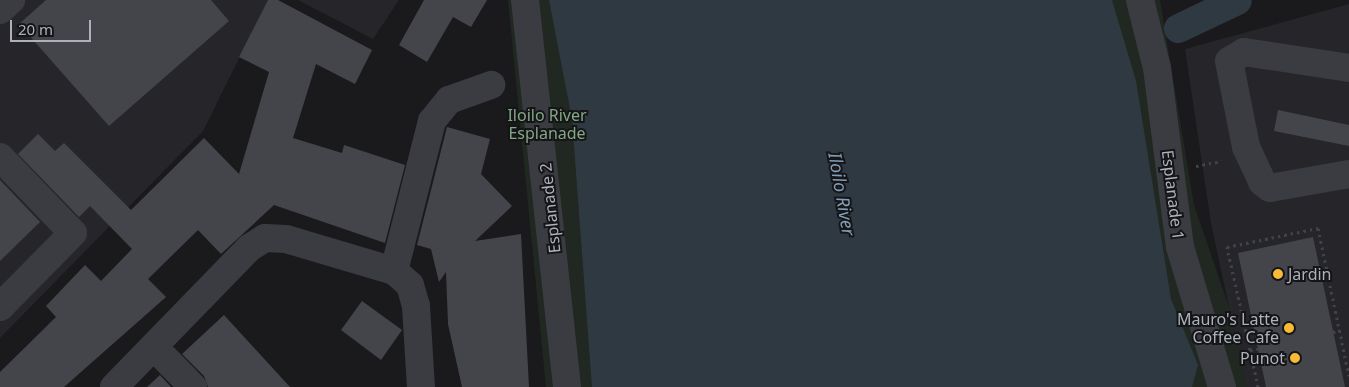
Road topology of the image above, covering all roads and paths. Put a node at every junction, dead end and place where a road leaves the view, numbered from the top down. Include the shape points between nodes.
1 (11, 0) edge
2 (525, 0) edge
3 (1140, 0) edge
4 (0, 10) edge
5 (1349, 68) edge
6 (490, 85) dead end
7 (1249, 155) junction
8 (0, 157) edge
9 (1169, 171) junction
10 (1349, 174) edge
11 (394, 271) junction
12 (0, 307) edge
13 (1340, 330) junction
14 (1333, 332) dead end
15 (154, 347) junction
16 (1258, 349) dead end
17 (1250, 350) junction
18 (1349, 376) edge
19 (114, 387) edge
20 (193, 387) edge
21 (421, 387) edge
22 (566, 387) edge
23 (1222, 387) edge
24 (1258, 387) edge

1 - 4 street
2 - 22 street, Esplanade 2
3 - 9 street, Esplanade 1 via 1157,68
5 - 7 street via 1244,52 1229,61
6 - 11 street via 449,100 432,121
7 - 9 path
7 - 10 street via 1262,182 1270,188
8 - 12 street via 73,233
9 - 23 street, Esplanade 1 via 1180,247
11 - 15 street via 286,239 265,238 249,248
11 - 21 street via 410,285 416,306
13 - 14 path
13 - 17 path via 1318,228 1228,247
13 - 18 path
15 - 19 street
15 - 20 street
16 - 17 path
17 - 24 path

